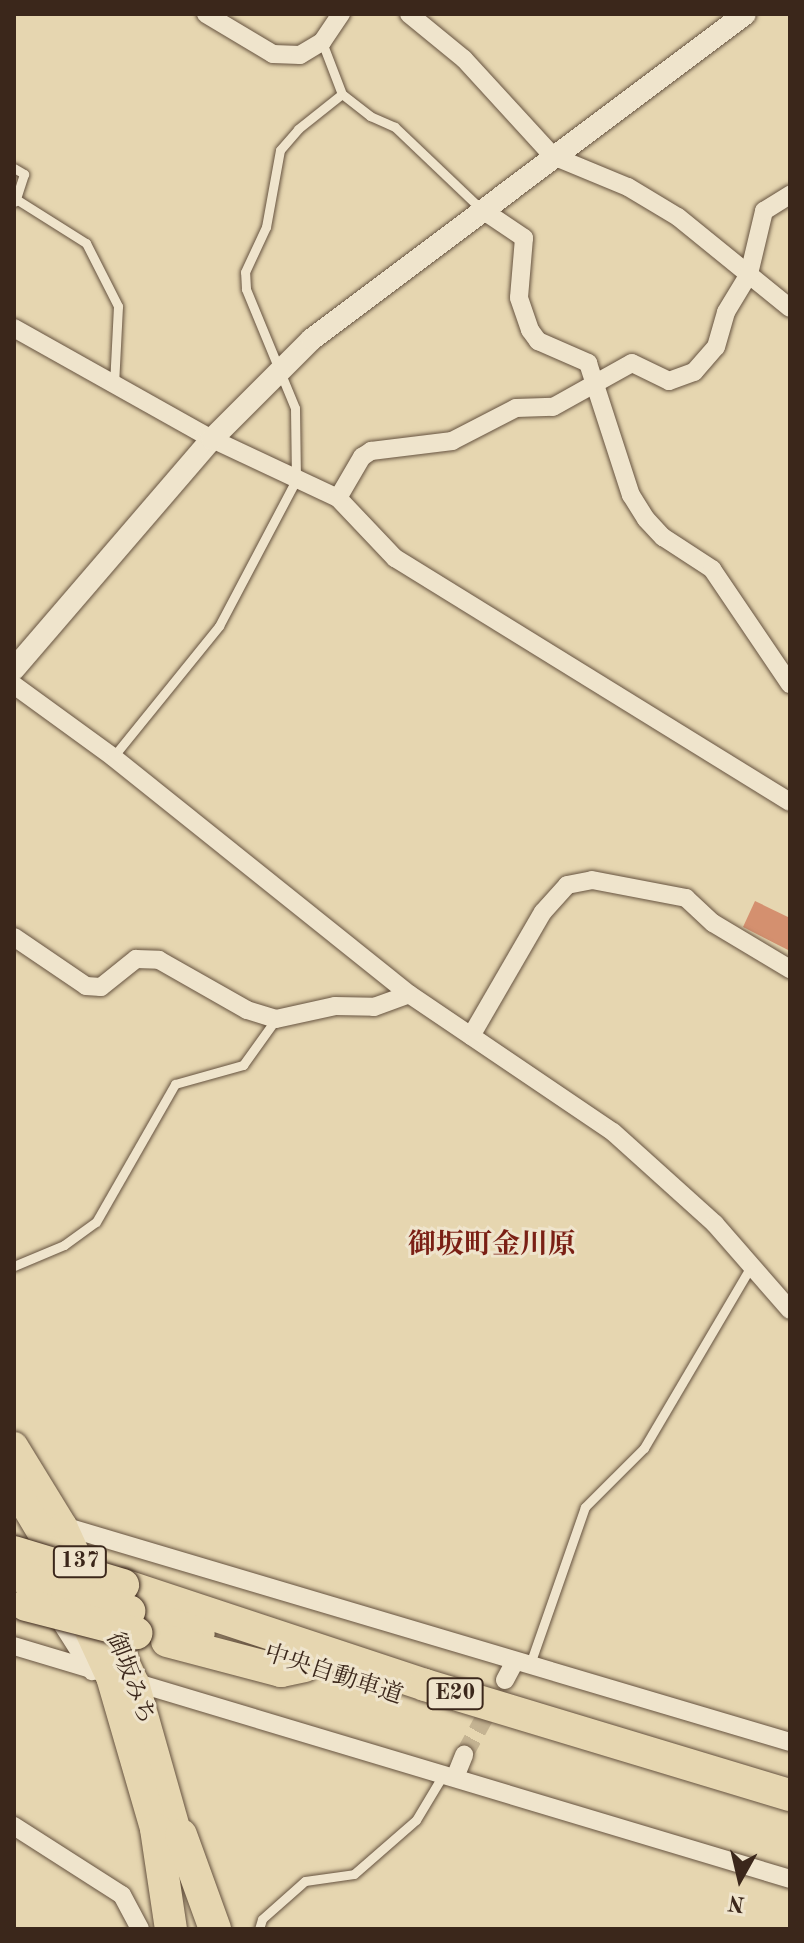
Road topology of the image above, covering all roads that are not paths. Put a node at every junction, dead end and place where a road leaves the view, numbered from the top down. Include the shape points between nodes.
1 (206, 14) edge
2 (341, 14) edge
3 (409, 14) edge
4 (745, 14) edge
5 (322, 42) junction
6 (342, 94) junction
7 (553, 156) junction
8 (14, 168) edge
9 (790, 195) edge
10 (15, 202) edge
11 (481, 209) junction
12 (749, 274) junction
13 (790, 308) edge
14 (14, 328) edge
15 (280, 368) junction
16 (595, 383) junction
17 (114, 384) junction
18 (212, 439) junction
19 (296, 480) junction
20 (338, 498) junction
21 (14, 669) edge
22 (790, 684) edge
23 (14, 685) edge
24 (113, 757) junction
25 (790, 802) edge
26 (14, 937) edge
27 (790, 969) edge
28 (409, 994) junction
29 (276, 1019) junction
30 (471, 1036) junction
31 (14, 1266) edge
32 (751, 1266) junction
33 (790, 1310) edge
34 (14, 1446) edge
35 (14, 1487) edge
36 (63, 1526) junction
37 (16, 1576) edge
38 (124, 1614) junction
39 (14, 1646) edge
40 (522, 1663) junction
41 (112, 1677) junction
42 (505, 1680) tunnel mouth
43 (790, 1742) edge
44 (464, 1755) tunnel mouth
45 (450, 1773) junction
46 (790, 1795) edge
47 (790, 1818) edge
48 (14, 1826) edge
49 (168, 1832) junction
50 (790, 1879) edge
51 (140, 1929) edge
52 (171, 1929) edge
53 (179, 1929) edge
54 (199, 1929) edge
55 (215, 1929) edge
56 (259, 1929) edge

1 - 5 street via 273,54 300,55
2 - 5 street
3 - 7 street via 464,59
4 - 7 street
5 - 6 lane
6 - 11 lane via 395,127
6 - 15 lane via 280,150 266,227 245,272 246,289
7 - 11 street
7 - 12 street via 628,187 678,217
8 - 10 lane via 24,174
9 - 12 street via 764,211
10 - 17 lane via 86,243 118,306
11 - 15 street
11 - 16 street via 524,238 519,298 530,330 538,341 588,363
12 - 13 street
12 - 16 street via 726,312 716,347 694,372 669,381 632,363
14 - 17 street
15 - 18 street
15 - 19 lane via 295,408
16 - 20 street via 553,407 516,408 452,441 371,451
16 - 22 street via 631,495 646,519 663,537 712,569
17 - 18 street
18 - 19 street
18 - 21 street
19 - 20 street
19 - 24 lane via 219,626
20 - 25 street via 395,558
23 - 24 street
24 - 28 street
26 - 29 street via 86,986 101,987 136,959 159,960 247,1010
27 - 30 street via 713,923 686,898 592,880 567,885 543,912
28 - 29 street via 374,1007 335,1006
28 - 30 street
29 - 31 lane via 243,1065 175,1084 96,1222 64,1245
30 - 32 street via 613,1132 715,1224
32 - 33 street
32 - 40 lane via 644,1448 585,1507
34 - 36 highway, 御坂みち / 137
35 - 41 highway, 御坂みち / 137 via 52,1551
36 - 38 highway, 御坂みち / 137
36 - 40 street
37 - 38 highway, 中央自動車道 / E20, bridge
37 - 38 highway, bridge
37 - 41 street
38 - 41 highway, 御坂みち / 137
38 - 46 highway, 中央自動車道 / E20
38 - 47 highway, 中央自動車道 / E20
39 - 41 street
40 - 42 street
40 - 43 street
41 - 45 street
41 - 49 highway, 御坂みち / 137
44 - 45 street
45 - 50 street
45 - 56 lane via 416,1820 354,1874 305,1881 262,1919
48 - 51 street via 122,1895
49 - 52 highway
49 - 53 highway, 御坂みち / 137
49 - 54 highway, 御坂みち / 137
49 - 55 highway

